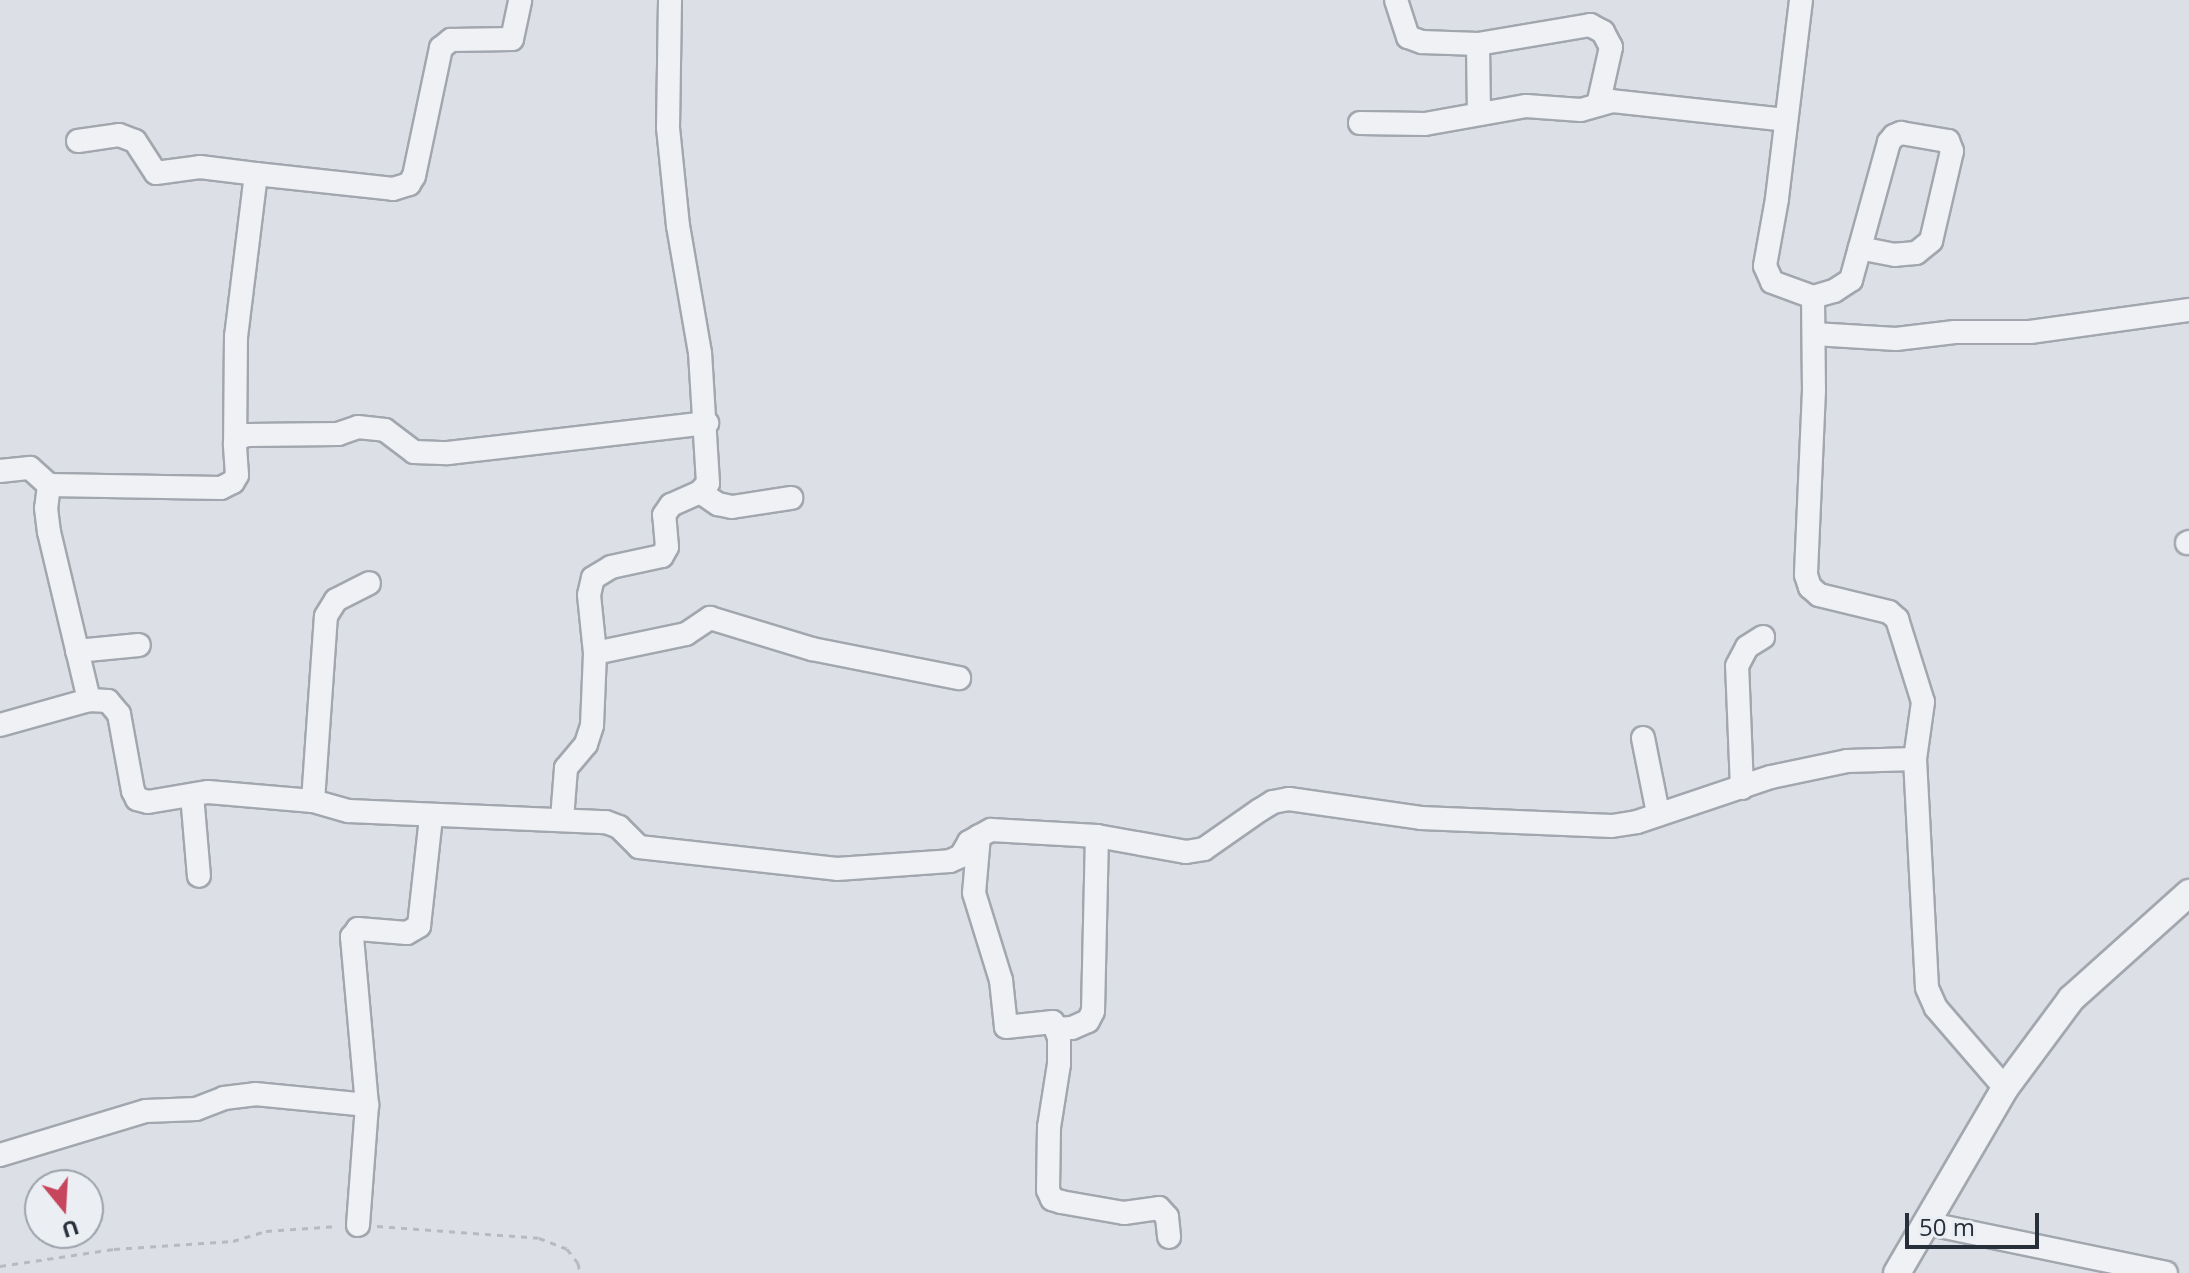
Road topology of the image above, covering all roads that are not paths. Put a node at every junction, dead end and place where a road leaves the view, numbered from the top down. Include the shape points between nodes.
1 (520, 0) edge
2 (670, 0) edge
3 (1396, 0) edge
4 (1801, 0) edge
5 (1478, 44) junction
6 (1598, 105) junction
7 (1479, 114) junction
8 (1786, 120) junction
9 (1360, 123) dead end
10 (78, 141) dead end
11 (256, 174) junction
12 (1860, 248) junction
13 (1813, 297) junction
14 (2189, 310) edge
15 (1814, 334) junction
16 (707, 423) junction
17 (235, 444) junction
18 (0, 471) edge
19 (49, 485) junction
20 (700, 492) junction
21 (791, 498) dead end
22 (369, 583) dead end
23 (1763, 637) dead end
24 (139, 645) dead end
25 (77, 651) junction
26 (595, 653) junction
27 (959, 678) dead end
28 (89, 700) junction
29 (0, 725) edge
30 (1643, 738) dead end
31 (1915, 759) junction
32 (1742, 788) junction
33 (192, 795) junction
34 (313, 801) junction
35 (1658, 813) junction
36 (431, 817) junction
37 (562, 819) junction
38 (979, 836) junction
39 (1097, 836) junction
40 (199, 876) dead end
41 (2189, 893) edge
42 (1056, 1029) junction
43 (2005, 1088) junction
44 (367, 1105) junction
45 (0, 1155) edge
46 (1925, 1223) junction
47 (358, 1225) road end
48 (1169, 1237) dead end
49 (1897, 1273) edge
50 (2166, 1273) edge

1 - 11 street via 512,39 451,40 441,48 409,184 393,189
2 - 16 street via 668,128
3 - 5 street via 1408,37
4 - 8 street
5 - 6 street via 1590,25 1603,32 1611,47
5 - 7 street
6 - 7 street via 1564,111 1526,106
6 - 8 street via 1632,102
7 - 9 street via 1425,124
8 - 13 street via 1766,274 1772,282
10 - 11 street via 119,135 135,141 156,173 200,167
11 - 17 street via 236,336
12 - 12 street via 1916,253 1931,241 1952,151 1948,141 1901,133 1889,142
12 - 13 street via 1851,280
13 - 15 street
14 - 15 street via 2018,333 1955,332 1896,339
15 - 31 street via 1806,575 1819,595 1889,612 1897,619 1923,702
16 - 17 street via 448,453 414,452 385,430 358,427 338,434 248,435
16 - 20 street via 708,483
17 - 19 street via 237,475 221,488
18 - 19 street via 30,468
19 - 25 street via 49,532
20 - 21 street via 732,507
20 - 26 street via 671,505 664,515 667,547 662,556 611,567 593,578 589,595
22 - 34 street via 336,600 326,616
23 - 32 street via 1747,647 1737,666
24 - 25 street
25 - 28 street
26 - 27 street via 686,634 710,618 812,649
26 - 37 street via 592,725 586,744 566,768
28 - 29 street
28 - 33 street via 108,701 119,714 137,799
30 - 35 street
31 - 32 street via 1847,761
31 - 43 street via 1927,988 1936,1008
32 - 35 street
33 - 34 street
33 - 40 street
34 - 36 street via 349,811
35 - 39 street via 1612,826 1549,825 1421,818 1289,799 1273,802 1204,849 1167,850
36 - 37 street
36 - 44 street via 419,926 407,933 358,929 352,937
37 - 38 street via 611,823 639,847 832,869 950,861
38 - 39 street via 991,830
38 - 42 street via 974,893 1001,980 1006,1027 1053,1022
39 - 42 street via 1093,1011 1088,1021
41 - 43 street via 2071,999
42 - 48 street via 1059,1064 1049,1127 1052,1199 1124,1213 1159,1208 1167,1217
43 - 46 street
44 - 45 street via 255,1094 224,1098 196,1109 146,1111
44 - 47 street
46 - 49 street
46 - 50 street

